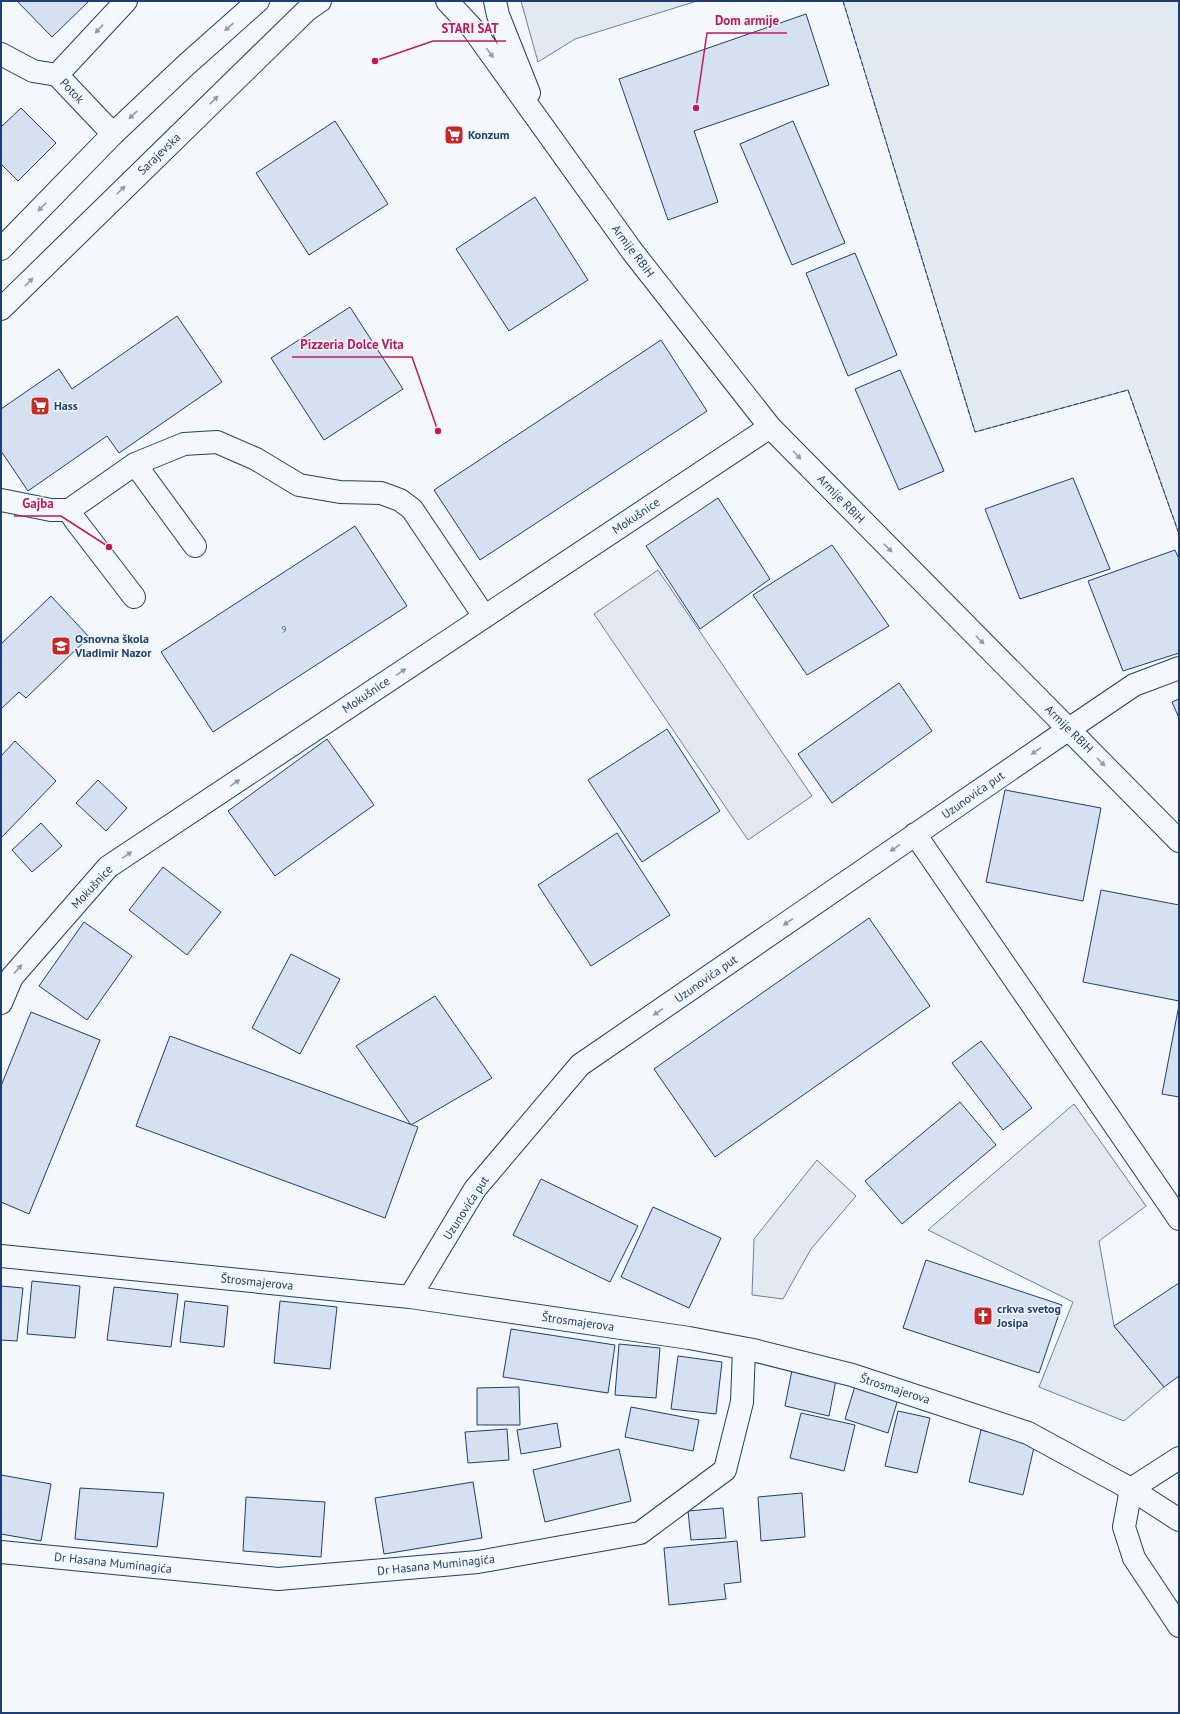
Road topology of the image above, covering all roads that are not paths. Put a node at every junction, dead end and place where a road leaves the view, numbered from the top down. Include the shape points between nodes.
1 (126, 1) edge
2 (258, 1) edge
3 (320, 1) edge
4 (448, 1) edge
5 (495, 1) edge
6 (1, 54) edge
7 (57, 75) junction
8 (542, 124) junction
9 (113, 134) junction
10 (1, 249) edge
11 (1, 309) edge
12 (770, 427) junction
13 (135, 464) junction
14 (1, 500) edge
15 (69, 510) junction
16 (195, 546) dead end
17 (134, 597) dead end
18 (484, 616) junction
19 (1179, 668) edge
20 (1068, 729) junction
21 (915, 834) junction
22 (1179, 840) edge
23 (1, 1003) edge
24 (1179, 1219) edge
25 (1, 1256) edge
26 (410, 1297) junction
27 (744, 1349) junction
28 (1179, 1458) edge
29 (1131, 1489) junction
30 (1179, 1520) edge
31 (1, 1552) edge
32 (1179, 1626) edge

1 -> 7 street
2 -> 9 street
11 -> 3 street, Sarajevska via 167,145 307,10
4 -> 8 street, Armije RBiH via 473,29
5 - 8 street, Armije RBiH via 498,15
6 - 7 street, Potok via 33,71
7 - 9 street, Potok
8 - 12 street, Armije RBiH via 632,250
9 -> 10 street
12 - 18 street, Mokušnice
12 -> 20 street, Armije RBiH
13 - 15 street
13 - 16 street
13 - 18 street via 184,444 217,442 256,459 299,485 340,492 381,493 400,500 412,510
14 - 15 street via 51,510
15 - 17 street
23 -> 18 street, Mokušnice via 12,977 108,867
19 - 20 street, Uzunovića put via 1134,685
20 -> 21 street, Uzunovića put
20 -> 22 street, Armije RBiH
21 - 24 street
21 -> 26 street, Uzunovića put via 580,1065 475,1189
25 - 26 street, Štrosmajerova
26 - 27 street, Štrosmajerova via 689,1338
27 - 29 street, Štrosmajerova via 852,1375 1028,1433
27 - 31 street, Dr Hasana Muminagića via 742,1402 725,1470 640,1533 478,1562 278,1579
28 - 29 street
29 - 30 street, Štrosmajerova
29 - 32 street via 1124,1527 1134,1558

